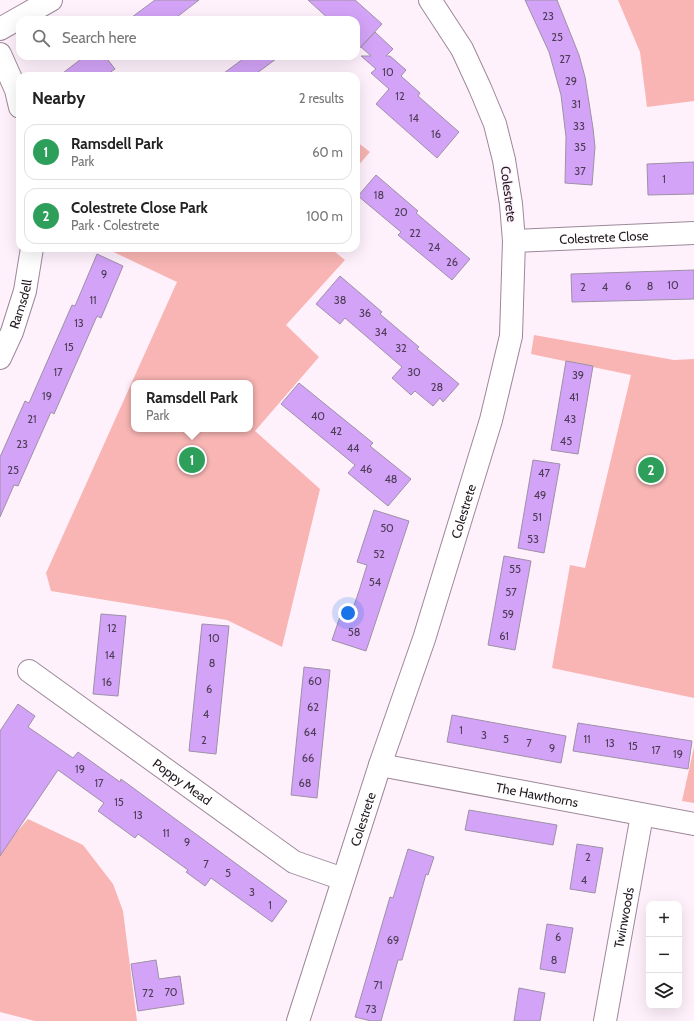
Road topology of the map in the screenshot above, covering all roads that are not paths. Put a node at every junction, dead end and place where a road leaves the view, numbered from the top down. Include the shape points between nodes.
1 (51, 0) edge
2 (430, 0) edge
3 (23, 16) edge
4 (16, 20) edge
5 (0, 29) edge
6 (0, 54) edge
7 (16, 90) edge
8 (694, 234) edge
9 (514, 241) junction
10 (31, 252) edge
11 (6, 330) edge
12 (0, 358) edge
13 (28, 671) dead end
14 (380, 765) junction
15 (642, 815) junction
16 (694, 824) edge
17 (343, 879) junction
18 (298, 1021) edge
19 (605, 1021) edge

1 - 3 street
2 - 9 street, Colestrete via 462,48 495,124 504,160
4 - 5 street
6 - 7 street
8 - 9 street, Colestrete Close
9 - 14 street, Colestrete via 511,336 492,413 424,639
10 - 11 street, Ramsdell via 25,291
11 - 12 street, Ramsdell
13 - 17 street, Poppy Mead via 294,862
14 - 15 street, The Hawthorns
14 - 17 street, Colestrete
15 - 16 street, The Hawthorns
15 - 19 street, Twinwoods
17 - 18 street, Colestrete

